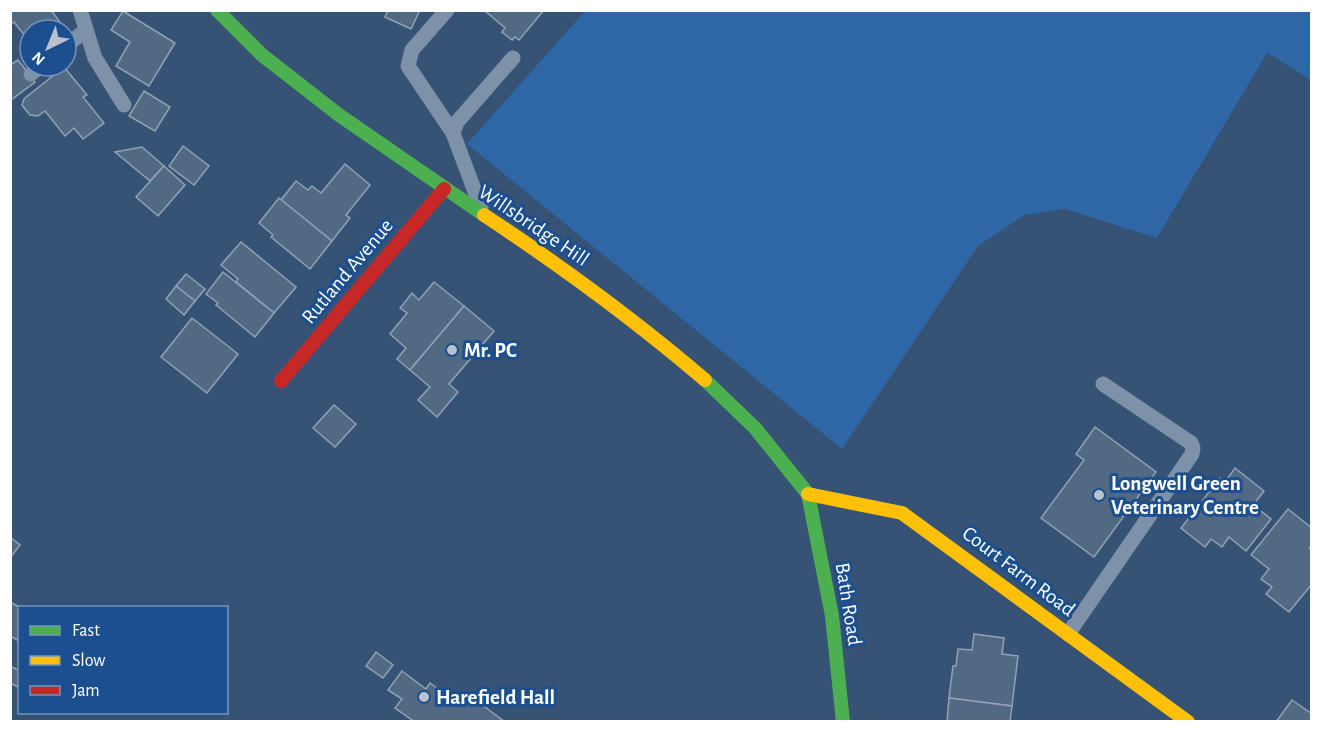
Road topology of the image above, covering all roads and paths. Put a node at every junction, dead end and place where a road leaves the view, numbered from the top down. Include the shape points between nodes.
1 (80, 10) edge
2 (217, 10) edge
3 (447, 10) edge
4 (86, 30) junction
5 (78, 36) edge
6 (513, 58) dead end
7 (124, 105) dead end
8 (453, 133) junction
9 (444, 189) junction
10 (483, 214) junction
11 (281, 381) dead end
12 (1103, 384) dead end
13 (808, 494) junction
14 (1068, 634) junction
15 (843, 722) edge
16 (1188, 722) edge

1 - 4 lane
2 - 9 main road, Willsbridge Hill via 261,55
3 - 8 lane via 412,50 408,66
4 - 5 lane
4 - 7 lane via 95,58
6 - 8 lane via 457,122
8 - 10 lane
9 - 10 main road, Willsbridge Hill
9 - 11 main road, Rutland Avenue
10 - 13 main road, Willsbridge Hill via 551,259 718,391
12 - 14 lane via 1193,448
13 - 14 main road, Court Farm Road via 903,513
13 - 15 main road, Bath Road via 832,616
14 - 16 main road, Court Farm Road

